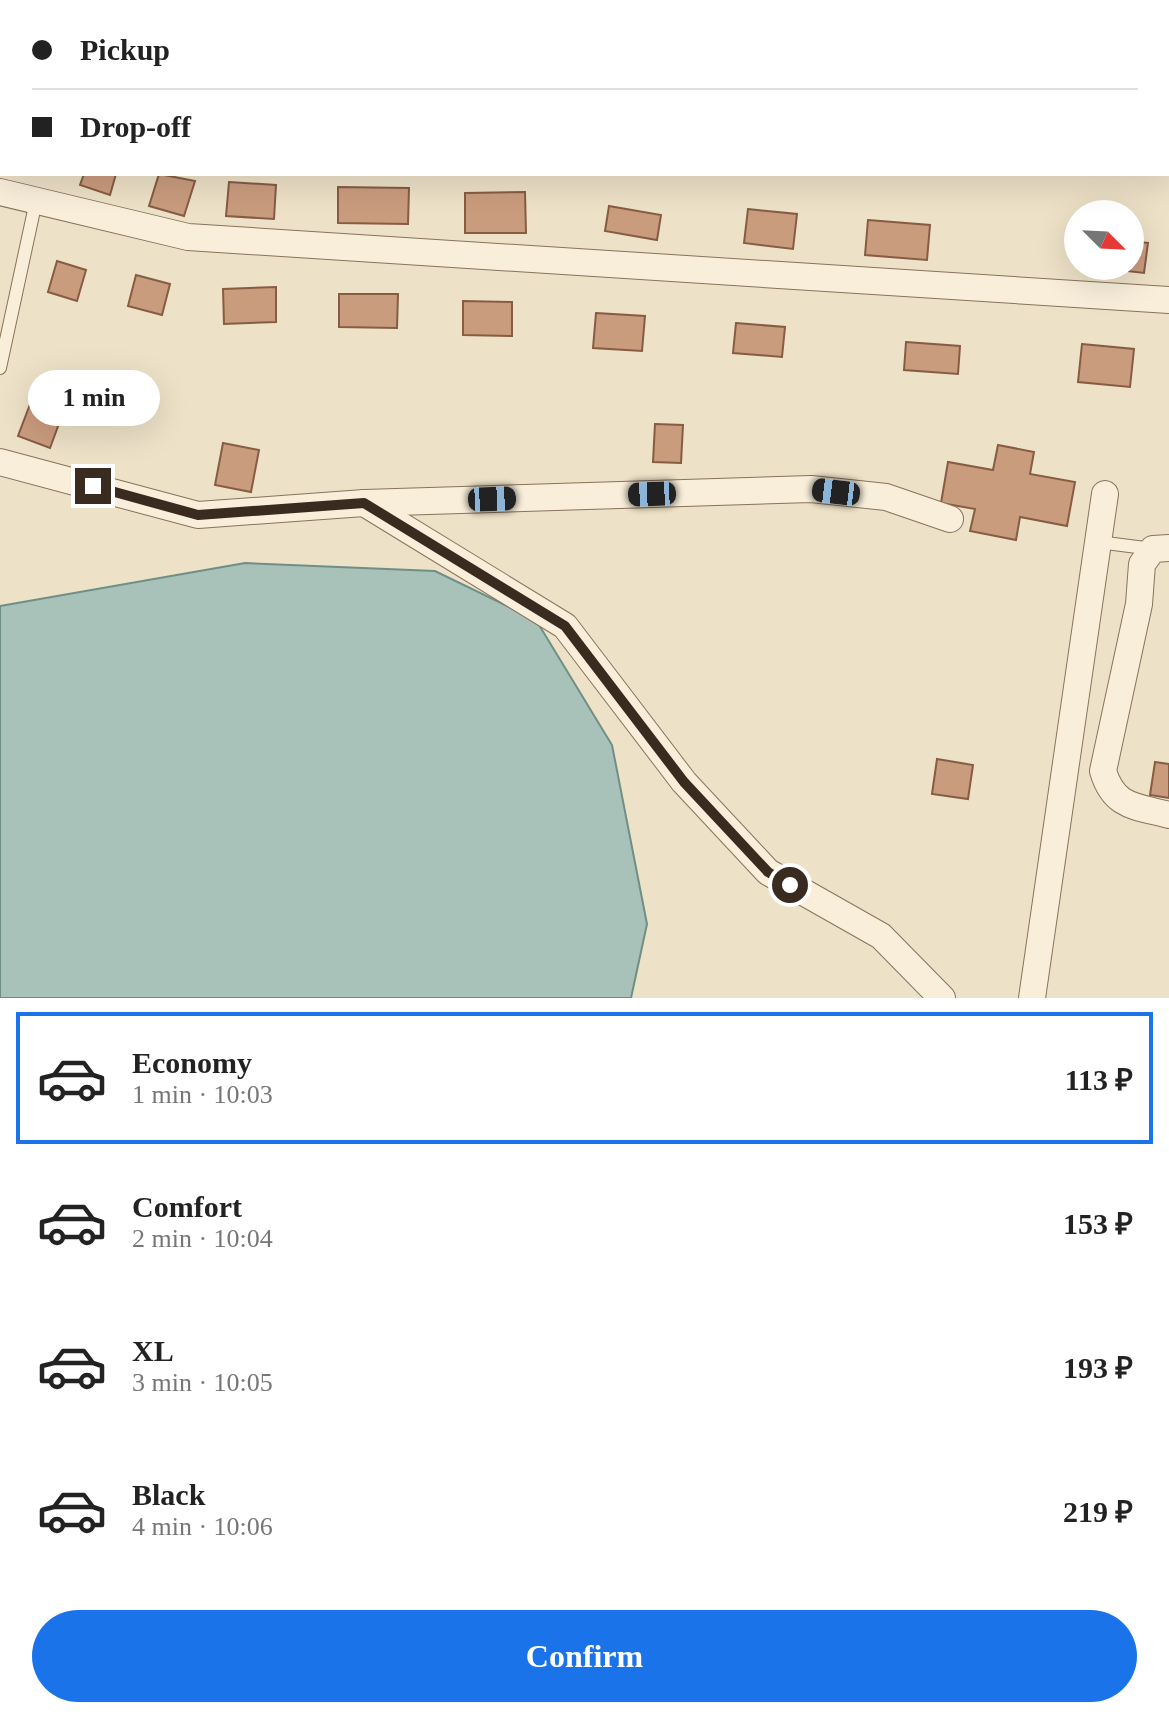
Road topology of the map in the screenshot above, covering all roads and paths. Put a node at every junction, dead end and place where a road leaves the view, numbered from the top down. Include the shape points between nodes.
1 (0, 192) edge
2 (36, 201) junction
3 (1169, 300) edge
4 (0, 368) edge
5 (0, 462) edge
6 (1105, 494) dead end
7 (364, 503) junction
8 (950, 519) dead end
9 (1098, 542) junction
10 (1161, 548) edge
11 (1169, 815) edge
12 (942, 998) edge
13 (1032, 998) edge

1 - 2 street
2 - 3 street via 188,237
2 - 4 lane
5 - 7 street via 198,515
6 - 9 street
7 - 8 street via 811,489 886,497
7 - 12 street via 565,626 684,782 768,872 881,936
9 - 10 lane
9 - 13 street
10 - 11 street via 1142,564 1139,604 1103,771 1108,789 1121,801

